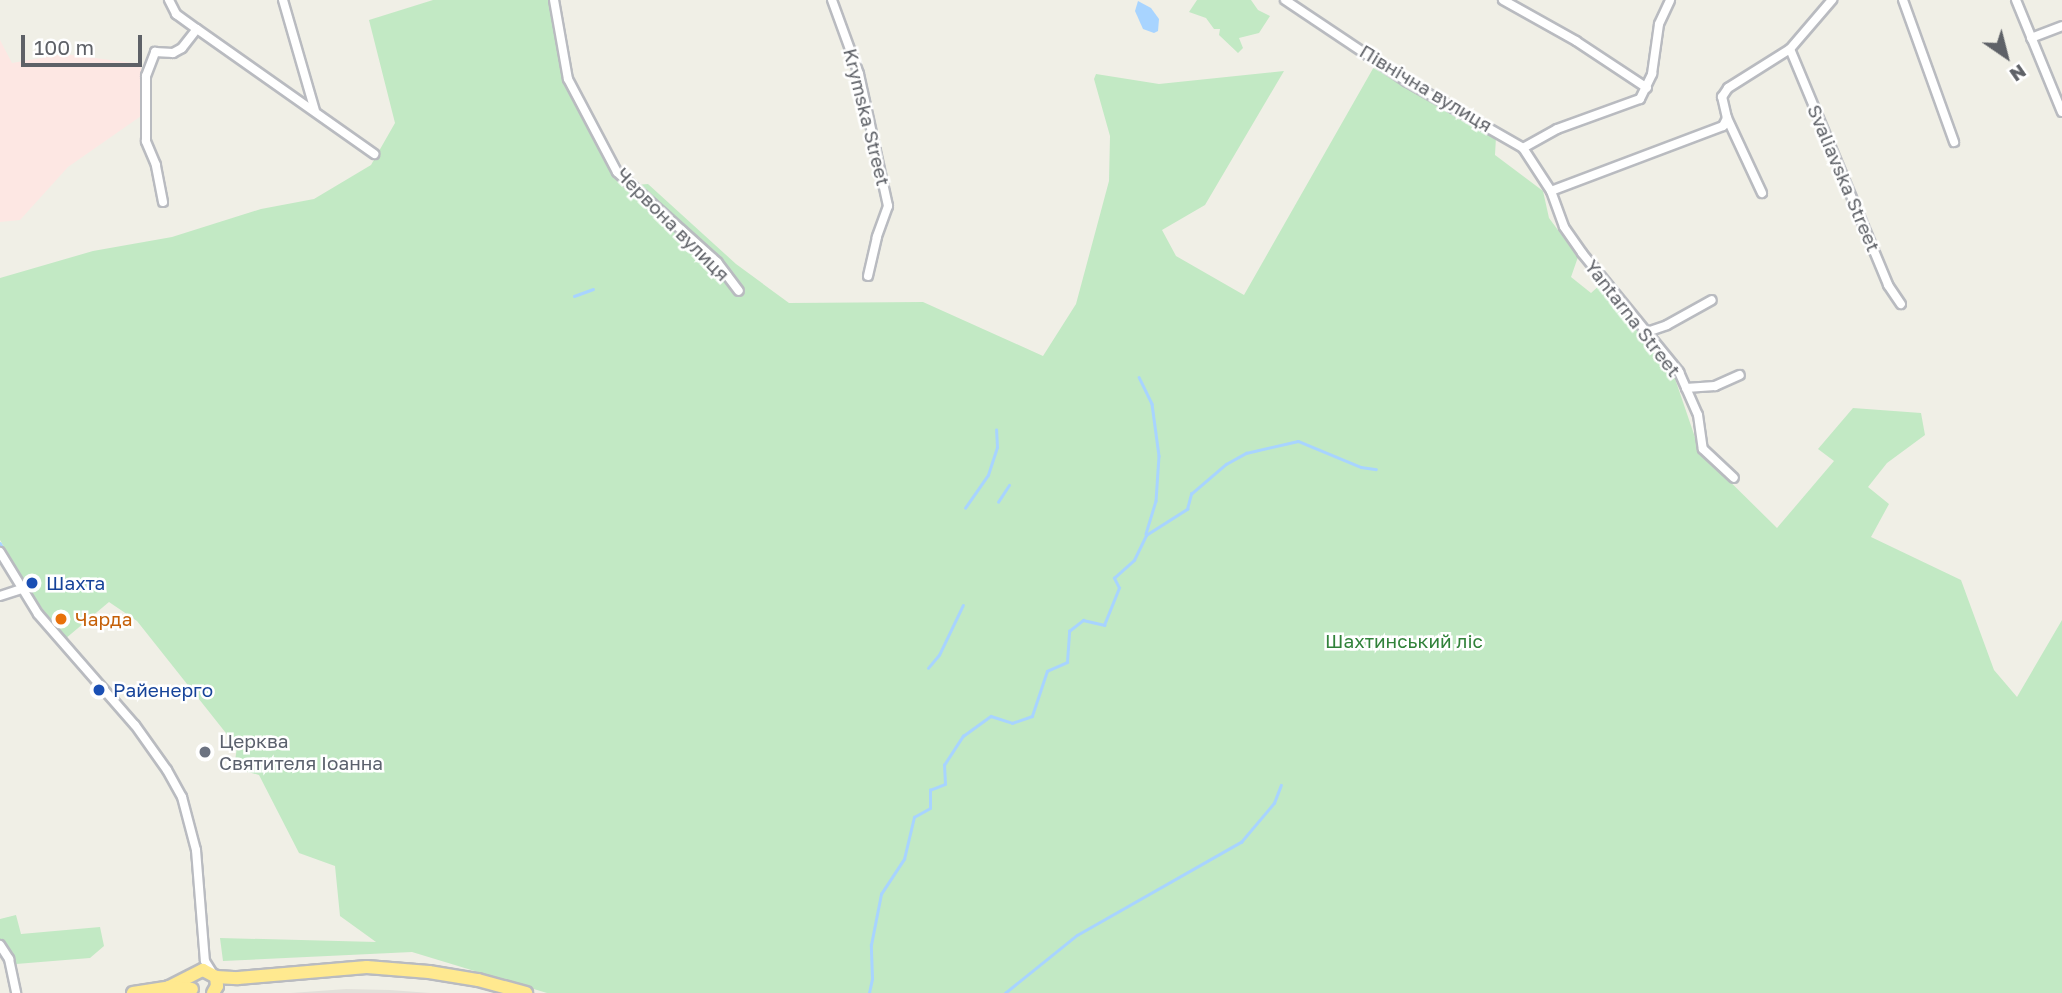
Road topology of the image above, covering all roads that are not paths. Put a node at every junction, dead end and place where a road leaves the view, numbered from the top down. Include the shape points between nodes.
1 (169, 0) edge
2 (284, 0) edge
3 (554, 0) edge
4 (832, 0) edge
5 (1285, 0) edge
6 (1503, 0) edge
7 (1670, 0) edge
8 (1832, 0) edge
9 (1903, 0) edge
10 (2016, 0) edge
11 (2062, 26) edge
12 (197, 29) junction
13 (2031, 38) junction
14 (1790, 49) junction
15 (1647, 88) junction
16 (315, 111) junction
17 (2062, 112) edge
18 (1727, 118) junction
19 (1954, 142) dead end
20 (1523, 148) junction
21 (374, 154) dead end
22 (1550, 191) junction
23 (1762, 193) dead end
24 (163, 202) dead end
25 (868, 276) dead end
26 (739, 291) dead end
27 (1712, 300) dead end
28 (1901, 304) dead end
29 (1647, 332) junction
30 (1740, 375) dead end
31 (1686, 388) junction
32 (1734, 478) dead end
33 (0, 552) edge
34 (22, 589) junction
35 (0, 596) edge
36 (0, 945) edge
37 (207, 982) edge
38 (16, 993) edge
39 (133, 993) edge
40 (526, 993) edge

1 - 12 street via 176,14
2 - 16 street
3 - 26 street, Червона вулиця via 568,79 617,172 716,262
4 - 25 street, Krymska Street via 859,74 888,206
5 - 20 street, Північна вулиця via 1406,81
6 - 15 street
7 - 15 street via 1659,24
8 - 14 street
9 - 19 street
10 - 13 street
11 - 13 street
12 - 16 street
12 - 24 street via 173,53 155,52 146,76 146,141
13 - 17 street
14 - 18 street via 1728,88 1722,97
14 - 28 street, Svaliavska Street via 1888,285
15 - 20 street via 1634,104 1557,129
16 - 21 street
18 - 22 street via 1723,126
18 - 23 street
20 - 22 street, Північна вулиця
22 - 29 street, Yantarna Street via 1574,243
27 - 29 street
29 - 31 street, Yantarna Street
30 - 31 street via 1715,386
31 - 32 street, Yantarna Street via 1698,415 1703,449
33 - 34 street
34 - 35 street
34 - 37 street via 60,641 135,725 182,797 197,850
36 - 38 street via 9,959
37 - 39 highway
37 - 40 highway via 323,968 386,968 478,980

